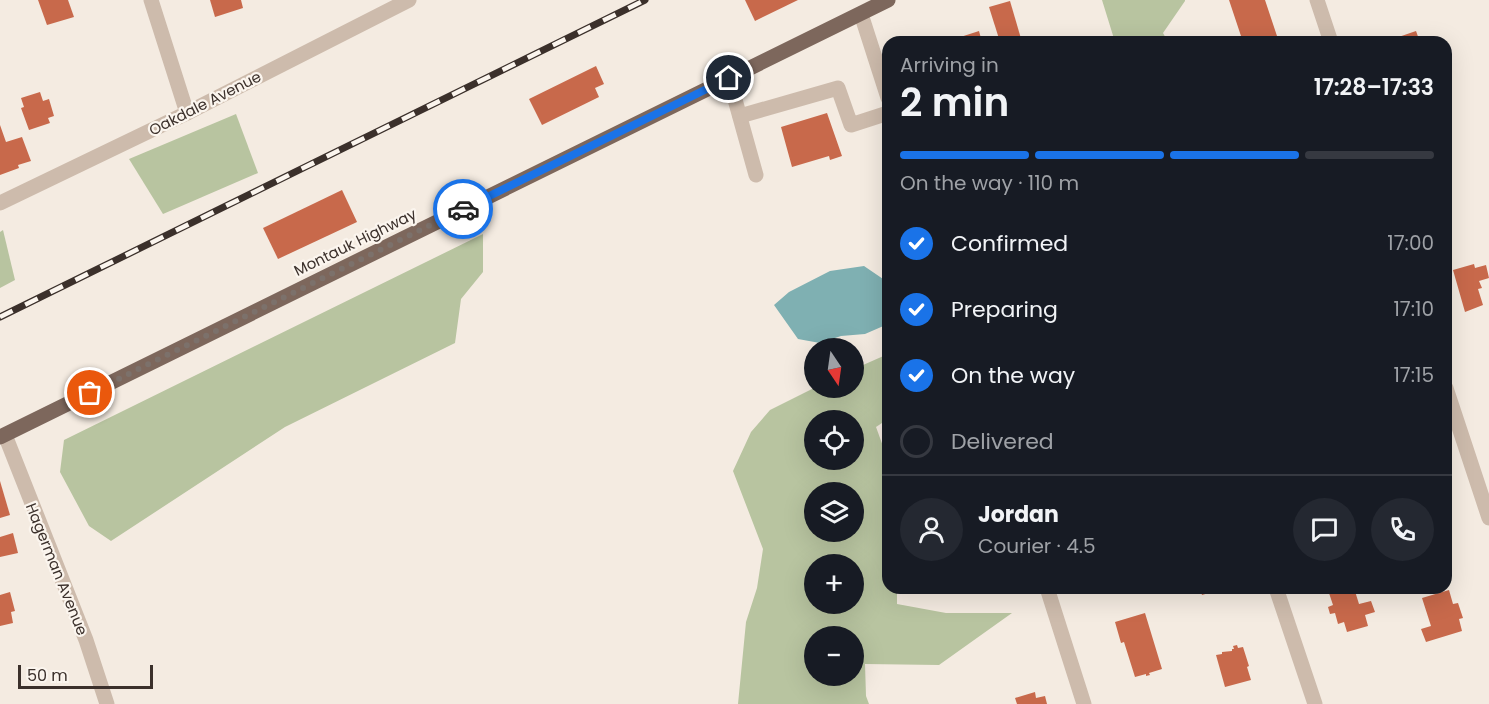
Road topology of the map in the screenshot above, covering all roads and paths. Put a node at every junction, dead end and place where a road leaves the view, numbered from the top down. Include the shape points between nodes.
1 (151, 0) edge
2 (409, 0) edge
3 (888, 0) edge
4 (1317, 0) edge
5 (861, 14) junction
6 (1329, 36) edge
7 (882, 60) edge
8 (729, 78) junction
9 (187, 113) junction
10 (882, 115) edge
11 (740, 116) junction
12 (756, 175) dead end
13 (0, 203) edge
14 (1452, 406) edge
15 (2, 436) edge
16 (1489, 518) edge
17 (1049, 594) edge
18 (1278, 594) edge
19 (107, 704) edge
20 (1084, 704) edge
21 (1314, 704) edge

1 - 9 street
2 - 9 street, Oakdale Avenue
3 - 5 main road, Montauk Highway
4 - 6 street
5 - 7 street
5 - 8 main road, Montauk Highway
8 - 11 street
8 - 15 main road, Montauk Highway
9 - 13 street, Oakdale Avenue
10 - 11 street via 851,125 838,88
11 - 12 street
14 - 16 street
15 - 19 street, Hagerman Avenue via 86,640
17 - 20 street
18 - 21 street

